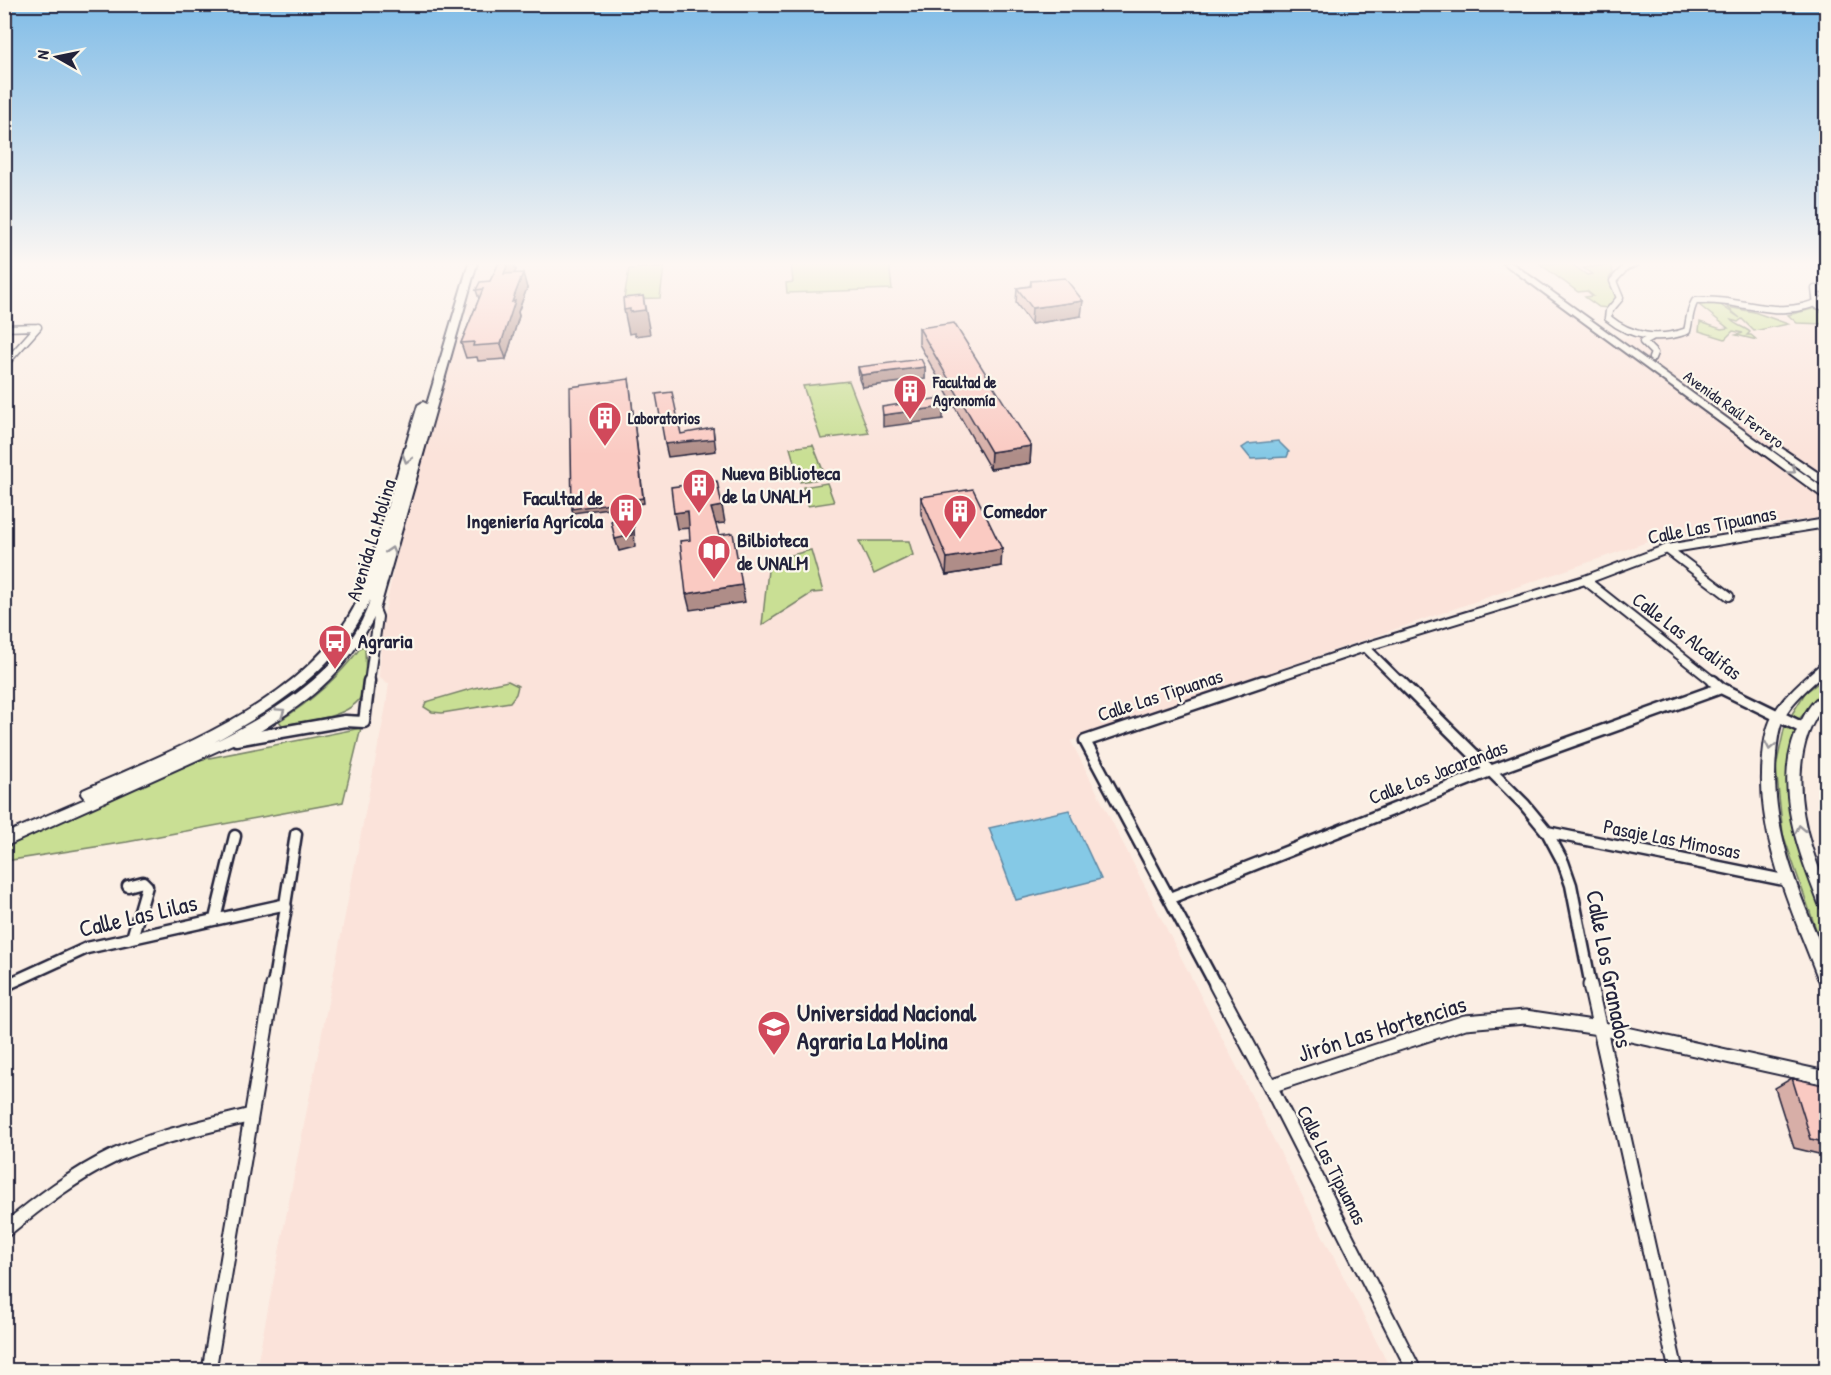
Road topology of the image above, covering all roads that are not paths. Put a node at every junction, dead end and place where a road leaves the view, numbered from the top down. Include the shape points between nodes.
1 (32, 327) edge
2 (38, 327) edge
3 (448, 327) edge
4 (453, 327) edge
5 (1595, 327) edge
6 (1613, 327) edge
7 (1619, 327) edge
8 (1688, 327) edge
9 (4, 328) edge
10 (1657, 336) junction
11 (4, 351) edge
12 (17, 351) junction
13 (1652, 358) junction
14 (4, 365) edge
15 (1782, 452) junction
16 (1768, 453) junction
17 (1827, 483) edge
18 (1827, 495) edge
19 (1827, 523) edge
20 (1667, 549) junction
21 (1585, 580) junction
22 (1729, 596) dead end
23 (368, 606) junction
24 (1365, 647) junction
25 (1827, 666) edge
26 (1721, 688) junction
27 (1827, 697) edge
28 (367, 710) junction
29 (1778, 717) junction
30 (345, 721) junction
31 (1803, 728) junction
32 (226, 737) junction
33 (1490, 771) junction
34 (4, 831) edge
35 (1547, 832) junction
36 (296, 834) dead end
37 (235, 836) dead end
38 (4, 841) edge
39 (1789, 881) junction
40 (128, 886) dead end
41 (1170, 898) junction
42 (1827, 904) edge
43 (286, 906) junction
44 (215, 919) junction
45 (132, 938) junction
46 (1827, 978) edge
47 (4, 986) edge
48 (1599, 1028) junction
49 (1827, 1078) edge
50 (1270, 1086) junction
51 (251, 1115) junction
52 (4, 1232) edge
53 (209, 1371) edge
54 (1414, 1371) edge
55 (1676, 1371) edge

1 - 9 street
2 - 12 street
3 -> 23 main road, Avenida La Molina
23 -> 4 main road, Avenida La Molina
5 - 16 main road, Avenida Raúl Ferrero
6 - 13 main road, Avenida Raúl Ferrero
7 - 10 street via 1633,334
8 - 10 street via 1687,332
10 - 13 street via 1643,342 1653,353
11 - 12 street
12 - 14 street
13 - 15 main road, Avenida Raúl Ferrero
15 - 16 main road via 1770,449
15 - 17 main road, Avenida Raúl Ferrero
16 -> 18 main road, Avenida Raúl Ferrero
19 - 20 street, Calle Las Tipuanas
20 - 21 street, Calle Las Tipuanas
20 - 22 street
21 - 24 street, Calle Las Tipuanas
21 - 26 street, Calle Las Alcalifas
23 - 28 street via 378,617
23 - 32 main road, Avenida La Molina via 364,631 326,677 256,729
24 - 33 street, Calle Los Granados
24 - 41 street, Calle Las Tipuanas via 1085,741
25 - 29 street via 1800,688
26 - 29 street, Calle Las Alcalifas
26 - 33 street, Calle Los Jacarandas
27 - 31 street
28 - 30 street
28 - 30 street via 364,722
29 - 31 street, Calle Las Alcalifas
29 -> 39 street via 1766,768 1767,798
30 - 32 street
42 -> 31 street via 1802,840 1796,806 1797,749
32 - 34 main road, Avenida La Molina
32 - 38 main road, Avenida La Molina
33 - 35 street, Calle Los Granados
33 - 41 street, Calle Los Jacarandas
35 - 39 street, Pasaje Las Mimosas
35 - 48 street, Calle Los Granados via 1571,885
36 - 43 street
37 - 44 street
39 - 46 street
40 - 45 street via 143,882 147,886
41 - 50 street, Calle Las Tipuanas
43 - 44 street, Calle Las Lilas
43 - 51 street
44 - 45 street, Calle Las Lilas
45 - 47 street, Calle Las Lilas via 75,952
48 - 49 street, Jirón Las Hortencias
48 - 50 street, Jirón Las Hortencias via 1525,1017 1465,1022
48 - 55 street, Calle Los Granados
50 - 54 street, Calle Las Tipuanas
51 - 52 street via 159,1139 114,1156 51,1194
51 - 53 street

